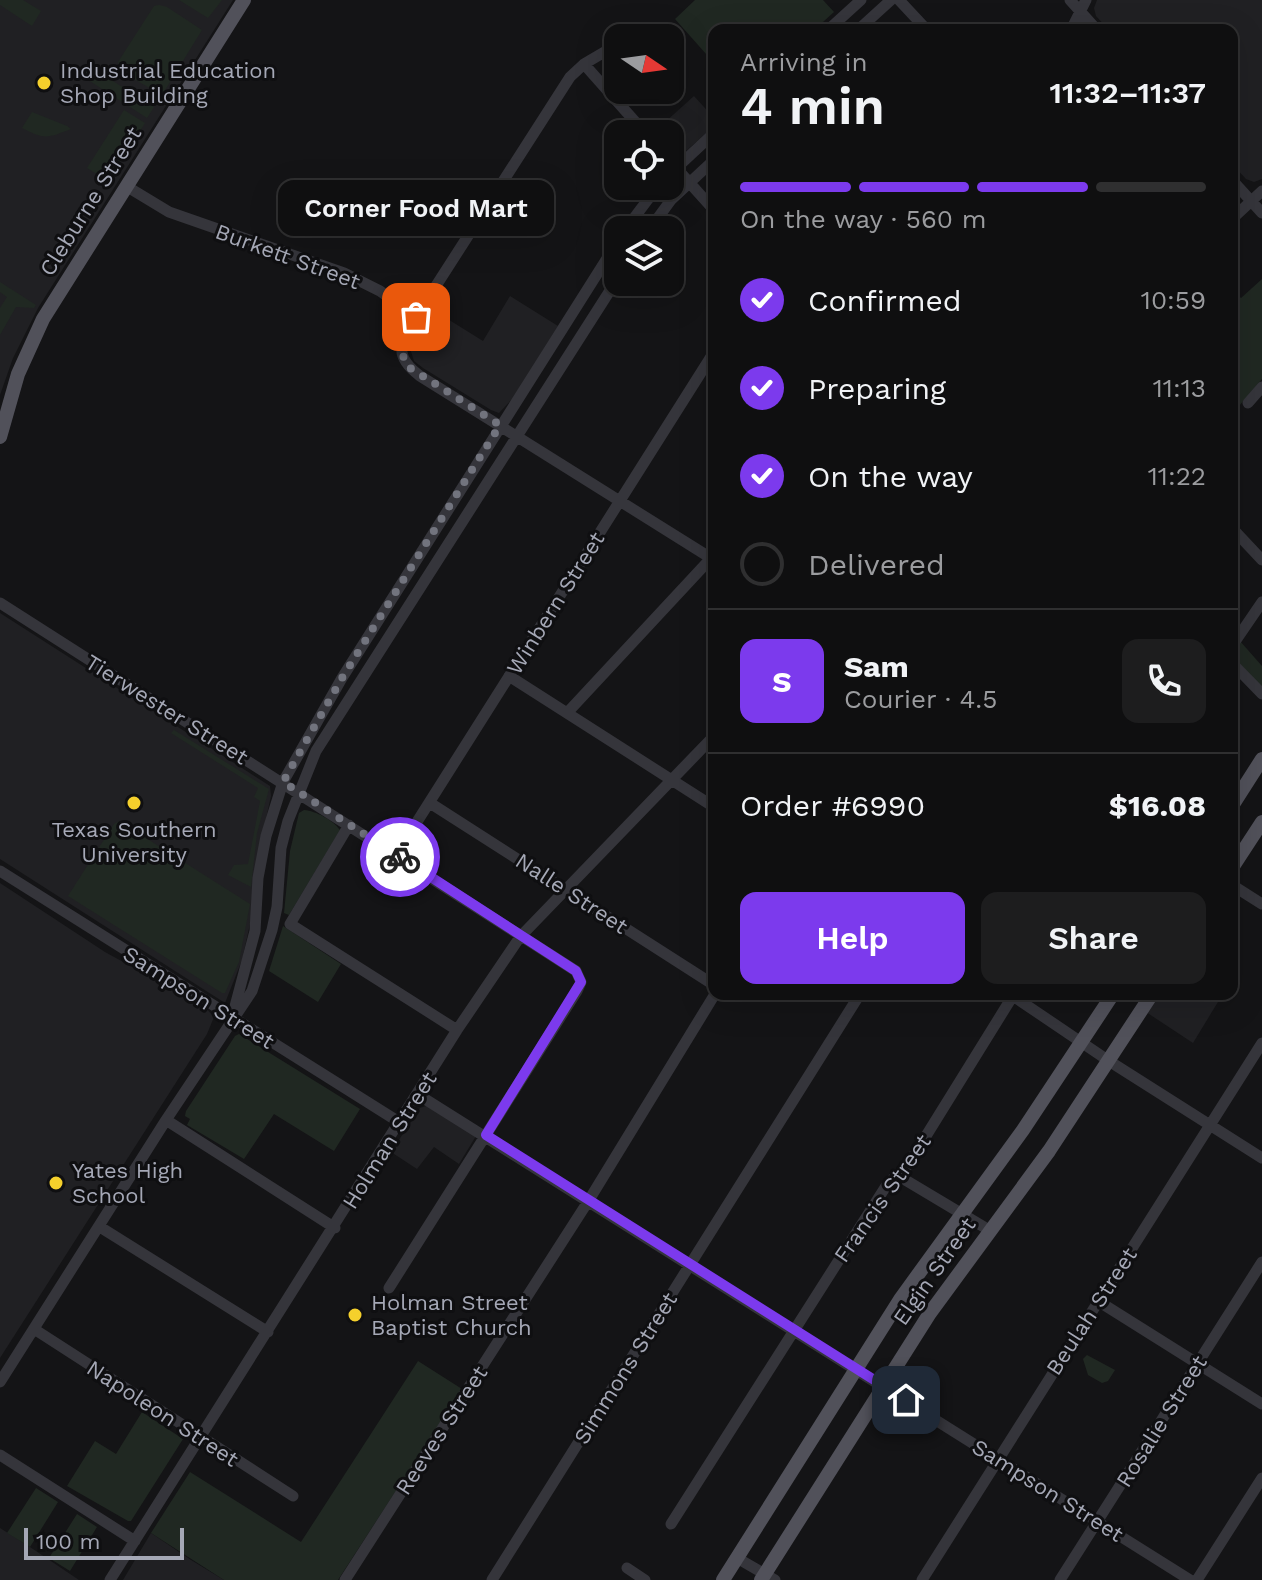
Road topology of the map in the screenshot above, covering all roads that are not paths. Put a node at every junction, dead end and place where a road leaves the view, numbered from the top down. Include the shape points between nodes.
1 (244, 0) edge
2 (861, 0) edge
3 (891, 0) edge
4 (899, 0) edge
5 (1070, 0) edge
6 (1086, 0) edge
7 (1081, 12) junction
8 (835, 24) edge
9 (865, 24) edge
10 (921, 24) edge
11 (1074, 24) edge
12 (1092, 24) edge
13 (604, 52) edge
14 (584, 64) junction
15 (634, 120) edge
16 (708, 138) edge
17 (684, 157) edge
18 (708, 165) edge
19 (684, 178) edge
20 (689, 182) junction
21 (126, 186) junction
22 (1238, 187) edge
23 (1262, 191) edge
24 (1251, 201) junction
25 (708, 203) edge
26 (1238, 213) edge
27 (1262, 213) edge
28 (659, 216) edge
29 (604, 263) edge
30 (583, 295) junction
31 (607, 296) edge
32 (601, 305) junction
33 (416, 317) junction
34 (708, 362) edge
35 (1262, 387) edge
36 (1248, 403) dead end
37 (500, 425) junction
38 (0, 437) edge
39 (517, 437) junction
40 (620, 501) junction
41 (1238, 534) edge
42 (708, 555) edge
43 (1262, 560) edge
44 (708, 563) edge
45 (1262, 602) edge
46 (0, 603) edge
47 (1238, 637) edge
48 (1238, 669) edge
49 (509, 676) junction
50 (1262, 694) edge
51 (567, 713) junction
52 (708, 742) edge
53 (1262, 759) edge
54 (671, 780) junction
55 (283, 782) junction
56 (298, 792) junction
57 (1238, 797) edge
58 (430, 803) junction
59 (708, 803) edge
60 (1262, 822) edge
61 (349, 825) junction
62 (396, 855) junction
63 (1238, 859) edge
64 (0, 871) edge
65 (567, 889) junction
66 (1238, 889) edge
67 (1262, 904) edge
68 (520, 937) junction
69 (708, 981) edge
70 (711, 1000) edge
71 (856, 1000) edge
72 (1010, 1000) edge
73 (1020, 1000) edge
74 (1109, 1000) edge
75 (1148, 1000) edge
76 (232, 1018) junction
77 (457, 1030) junction
78 (1082, 1043) junction
79 (1262, 1043) edge
80 (1109, 1061) junction
81 (417, 1094) junction
82 (166, 1120) junction
83 (399, 1122) junction
84 (1210, 1126) junction
85 (486, 1135) junction
86 (1262, 1158) edge
87 (897, 1175) junction
88 (589, 1200) junction
89 (962, 1214) junction
90 (100, 1227) junction
91 (335, 1228) junction
92 (989, 1230) junction
93 (1262, 1262) edge
94 (690, 1265) junction
95 (389, 1288) dead end
96 (1098, 1301) junction
97 (34, 1329) junction
98 (793, 1330) junction
99 (268, 1332) junction
100 (1198, 1363) junction
101 (855, 1368) junction
102 (0, 1382) edge
103 (883, 1385) junction
104 (1262, 1404) edge
105 (201, 1437) junction
106 (0, 1455) edge
107 (998, 1459) junction
108 (1262, 1478) edge
109 (293, 1496) dead end
110 (1097, 1521) junction
111 (671, 1524) dead end
112 (135, 1541) junction
113 (737, 1558) junction
114 (627, 1568) dead end
115 (497, 1578) edge
116 (767, 1578) edge
117 (110, 1580) edge
118 (345, 1580) edge
119 (645, 1580) edge
120 (723, 1580) edge
121 (922, 1580) edge
122 (1060, 1580) edge
123 (1190, 1580) edge
124 (1197, 1580) edge

1 - 21 main road, Cleburne Street
2 - 8 street
3 - 9 street
4 - 10 street
5 - 7 street
6 - 7 street
7 - 11 street
7 - 12 street
13 - 14 street
14 - 15 street
14 - 33 street via 570,77
16 - 17 street
18 - 20 street
19 - 20 street
20 - 25 street
20 - 28 street
21 - 33 street, Burkett Street via 169,212 344,273
21 - 38 main road, Cleburne Street via 29,345
22 - 24 street
23 - 24 street
24 - 26 street
24 - 27 street
29 - 30 street
30 - 32 street
30 - 37 street
31 - 32 street
32 - 39 street
33 - 37 street via 403,340 401,355 407,366
34 - 40 street, Winbern Street
35 - 36 street
37 - 39 street
37 - 55 street
39 - 40 street
39 - 56 street via 316,751
40 - 42 street
40 - 49 street, Winbern Street
41 - 43 street
44 - 51 street
45 - 47 street
46 - 55 street, Tierwester Street
48 - 50 street
49 - 51 street
49 - 58 street, Winbern Street
51 - 54 street
52 - 54 street, Holman Street
53 - 57 main road
54 - 59 street
54 - 65 street, Holman Street
55 - 56 street, Tierwester Street
55 - 76 street via 266,836 255,931
56 - 61 street, Tierwester Street
56 - 76 street via 281,848 277,907 264,961 252,991
58 - 62 street, Winbern Street
58 - 65 street, Nalle Street
60 - 63 main road
61 - 62 street, Tierwester Street
61 - 77 street via 290,924
62 - 68 street, Tierwester Street
64 - 76 street, Sampson Street
65 - 68 street, Holman Street
65 - 69 street, Nalle Street
66 - 67 street
68 - 77 street, Holman Street
68 - 85 street, Tierwester Street via 576,971 581,982
70 - 88 street, Reeves Street
71 - 94 street, Simmons Street
72 - 87 street, Francis Street
73 - 78 street
74 - 78 main road, Elgin Street
75 - 80 main road, Elgin Street
76 - 82 street
76 - 83 street, Sampson Street
77 - 81 street, Holman Street
78 - 80 street
78 - 89 main road, Elgin Street
79 - 84 street, Beulah Street
80 - 84 street
80 - 92 main road, Elgin Street
81 - 83 street, Holman Street
81 - 85 street, Sampson Street
82 - 90 street
82 - 91 street
83 - 91 street, Holman Street
84 - 86 street
84 - 96 street, Beulah Street
85 - 88 street, Sampson Street
85 - 95 street
87 - 89 street
87 - 98 street, Francis Street
88 - 94 street, Sampson Street
88 - 118 street, Reeves Street
89 - 92 street
89 - 101 main road, Elgin Street
90 - 97 street
90 - 99 street
91 - 99 street, Holman Street
92 - 103 main road, Elgin Street
93 - 100 street, Rosalie Street
94 - 98 street, Sampson Street
94 - 115 street, Simmons Street
96 - 100 street
96 - 107 street, Beulah Street
97 - 102 street
97 - 105 street, Napoleon Street
98 - 101 street, Sampson Street
98 - 111 street, Francis Street
99 - 105 street, Holman Street
100 - 104 street
100 - 110 street, Rosalie Street
101 - 103 street, Sampson Street
101 - 113 main road, Elgin Street
103 - 107 street, Sampson Street
103 - 116 main road, Elgin Street
105 - 109 street, Napoleon Street
105 - 112 street, Holman Street
106 - 112 street
107 - 110 street, Sampson Street
107 - 121 street, Beulah Street
108 - 124 street
110 - 122 street, Rosalie Street
110 - 123 street, Sampson Street
112 - 117 street, Holman Street
113 - 116 street
113 - 120 main road, Elgin Street
114 - 119 street

